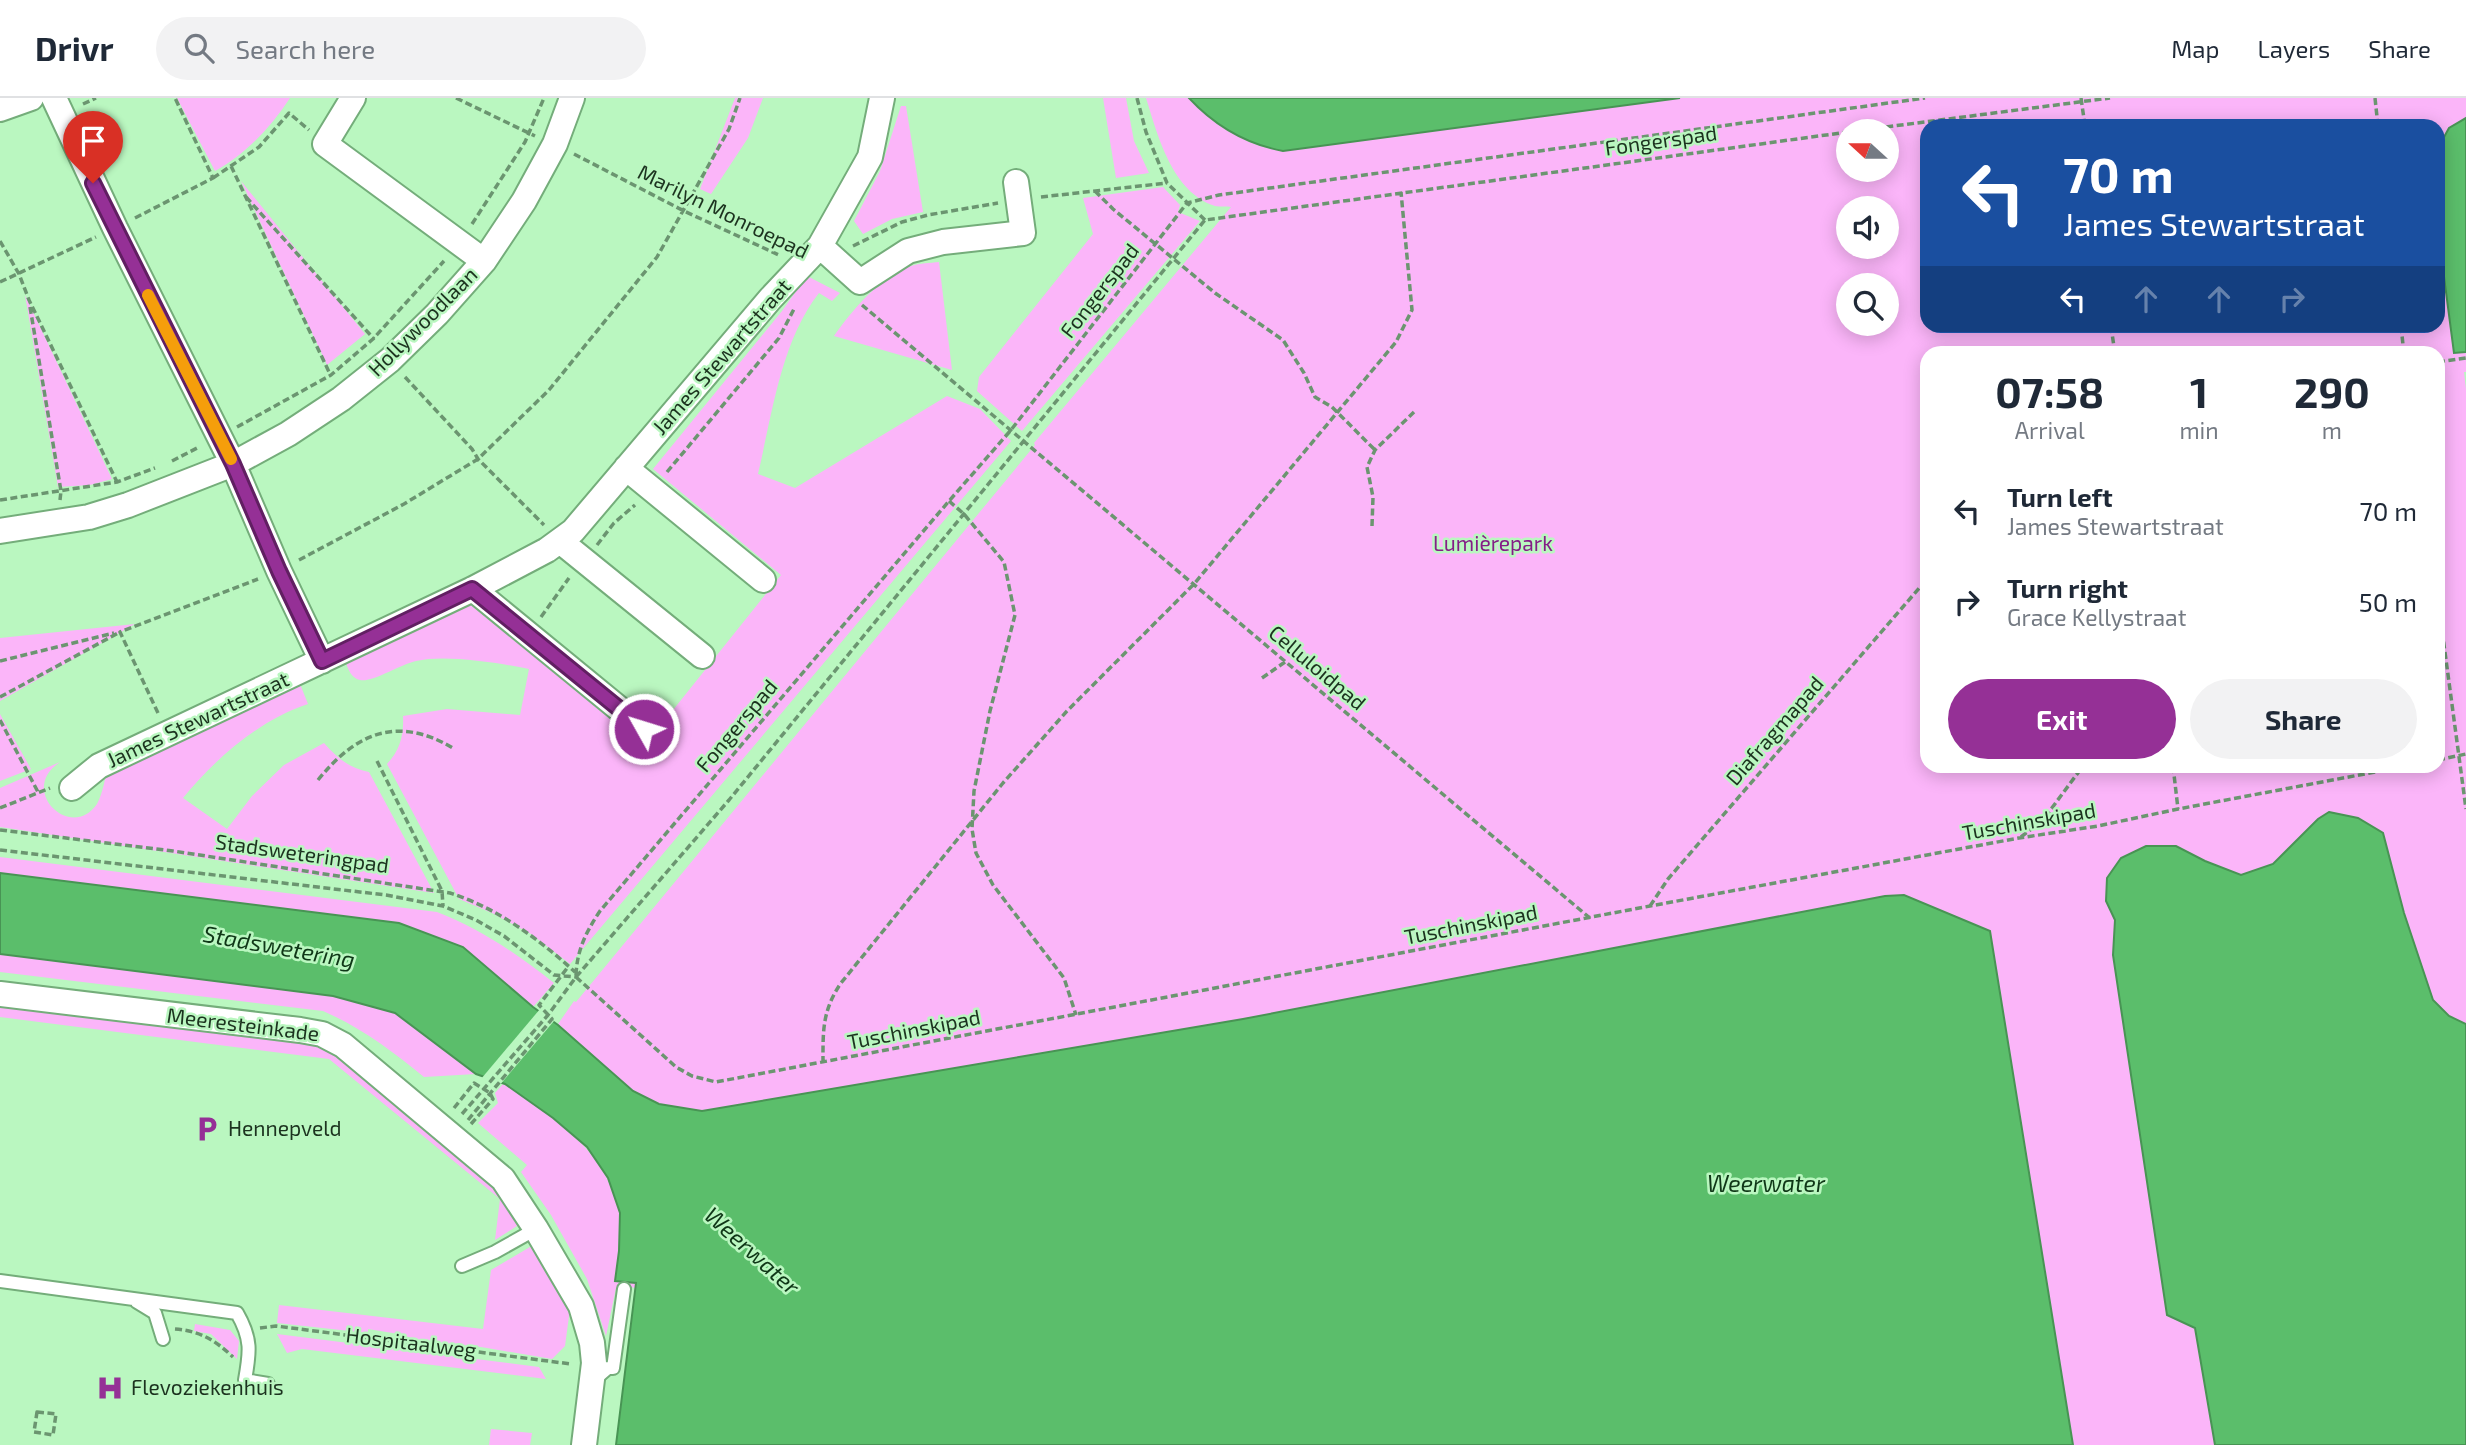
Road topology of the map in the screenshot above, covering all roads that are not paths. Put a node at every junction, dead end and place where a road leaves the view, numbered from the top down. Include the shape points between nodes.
1 (31, 98) edge
2 (54, 98) edge
3 (353, 98) edge
4 (572, 98) edge
5 (882, 98) edge
6 (0, 109) edge
7 (1018, 191) road end
8 (827, 253) junction
9 (484, 261) junction
10 (233, 464) junction
11 (625, 468) junction
12 (0, 531) edge
13 (561, 541) junction
14 (763, 580) dead end
15 (472, 589) junction
16 (702, 656) dead end
17 (322, 661) junction
18 (644, 729) dead end
19 (72, 788) road end
20 (0, 994) edge
21 (536, 1229) junction
22 (462, 1266) dead end
23 (0, 1280) edge
24 (624, 1289) dead end
25 (129, 1298) junction
26 (162, 1333) road end
27 (591, 1382) junction
28 (268, 1384) dead end
29 (584, 1445) edge

1 - 6 street
2 - 10 street
3 - 9 street via 325,144
4 - 9 street, Hollywoodlaan via 555,145
5 - 8 street, James Stewartstraat via 870,158
7 - 8 street via 1024,233 943,242 908,251 860,282
8 - 11 street, James Stewartstraat via 802,268 771,299
9 - 10 street, Hollywoodlaan via 390,360 341,399
10 - 12 street, Hollywoodlaan via 128,506
10 - 17 street
11 - 13 street, James Stewartstraat
11 - 14 street
13 - 15 street, James Stewartstraat
13 - 16 street
15 - 17 street, James Stewartstraat
15 - 18 street
17 - 19 street, James Stewartstraat via 99,766
20 - 21 street, Meeresteinkade via 322,1034 459,1122
21 - 22 lane
21 - 27 street, Meeresteinkade via 581,1306 592,1343
23 - 25 lane
24 - 27 lane via 613,1368
25 - 26 lane via 155,1313
25 - 28 lane via 237,1313 250,1347 245,1380
27 - 29 street, Meeresteinkade

